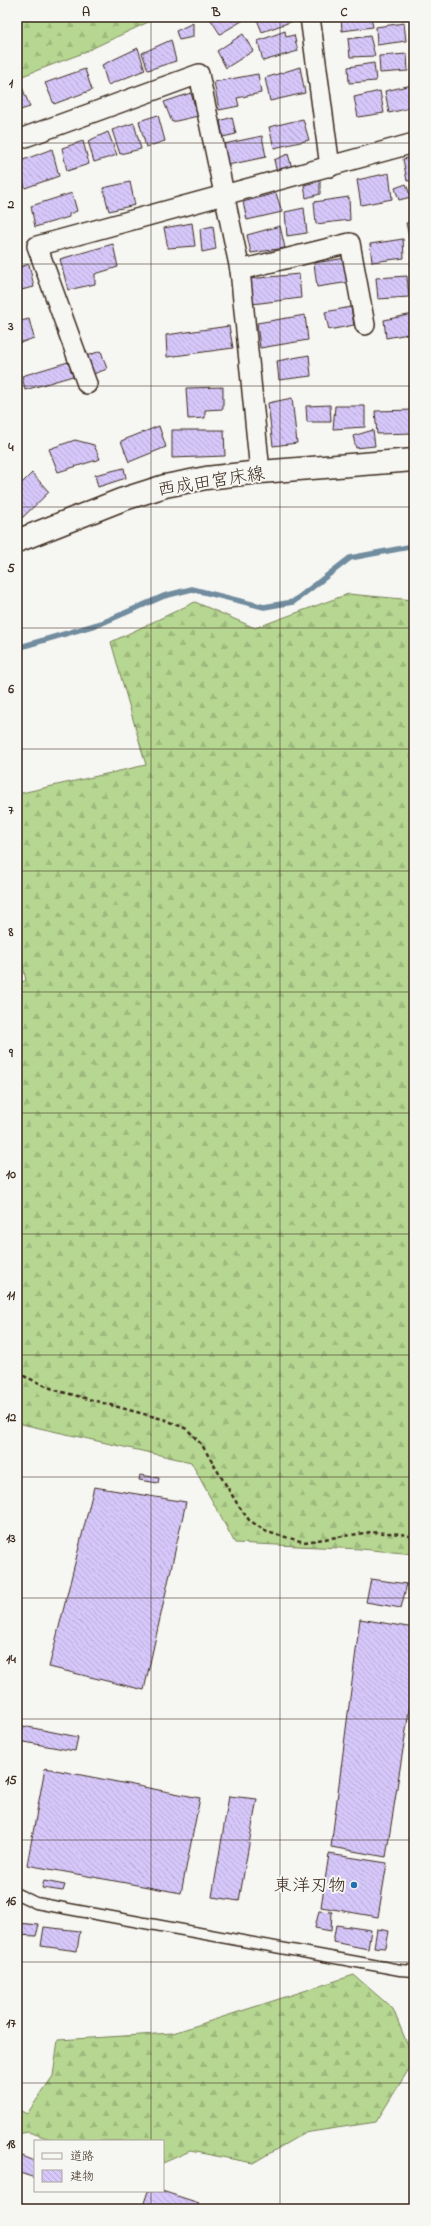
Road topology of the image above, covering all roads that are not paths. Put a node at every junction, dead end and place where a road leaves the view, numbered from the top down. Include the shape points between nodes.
1 (310, 17) edge
2 (17, 140) edge
3 (414, 143) edge
4 (330, 166) junction
5 (225, 195) junction
6 (240, 270) junction
7 (365, 325) dead end
8 (87, 384) dead end
9 (414, 460) edge
10 (260, 472) junction
11 (17, 541) edge
12 (17, 1894) edge
13 (414, 1971) edge

1 - 4 street
2 - 5 street via 199,74
3 - 4 street
4 - 5 street
5 - 6 street
5 - 8 street via 37,246
6 - 7 street via 350,243
6 - 10 street
9 - 10 main road, 西成田宮床線
10 - 11 main road, 西成田宮床線 via 165,486 121,500
12 - 13 lane via 36,1903

